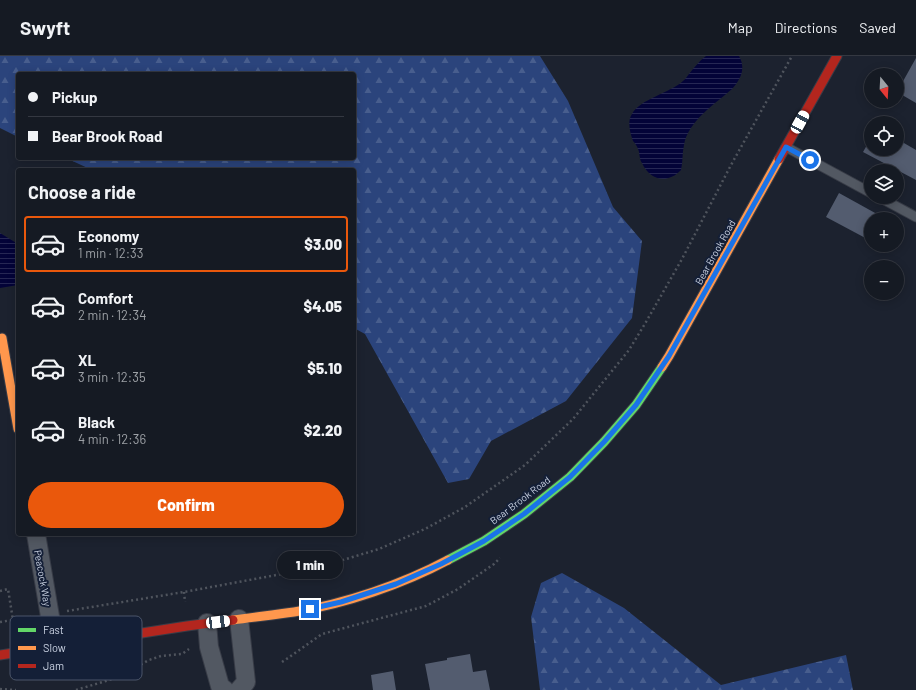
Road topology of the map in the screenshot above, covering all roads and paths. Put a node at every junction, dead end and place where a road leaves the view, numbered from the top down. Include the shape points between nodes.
1 (792, 56) edge
2 (837, 56) edge
3 (786, 147) junction
4 (864, 188) edge
5 (892, 204) edge
6 (916, 217) edge
7 (0, 339) edge
8 (16, 418) edge
9 (36, 536) edge
10 (0, 591) edge
11 (184, 592) junction
12 (185, 602) dead end
13 (49, 614) junction
14 (12, 616) edge
15 (37, 616) edge
16 (239, 619) junction
17 (10, 620) edge
18 (0, 622) edge
19 (207, 623) junction
20 (142, 633) edge
21 (189, 649) dead end
22 (10, 653) edge
23 (0, 655) edge
24 (142, 664) edge
25 (108, 680) edge
26 (0, 689) edge
27 (16, 690) edge
28 (76, 690) edge
29 (225, 690) edge
30 (239, 690) edge

1 - 11 path via 730,165 682,259 629,350 573,418 525,465 465,507 425,529 379,548 320,567
2 - 3 street, Bear Brook Road
3 - 4 lane
3 - 16 street, Bear Brook Road via 669,356 636,405 570,477 524,514 484,541 396,584 310,609
5 - 6 lane
7 - 8 street via 2,338
9 - 13 street, Peacock Way
10 - 14 path via 8,589
11 - 12 path
11 - 13 path
13 - 15 path
16 - 19 street, Bear Brook Road
16 - 30 street via 246,682
17 - 18 path
19 - 20 street, Bear Brook Road
19 - 29 street via 209,647 220,686
21 - 24 path via 182,654 161,656
22 - 23 street, Bear Brook Road
25 - 28 path
26 - 27 path

